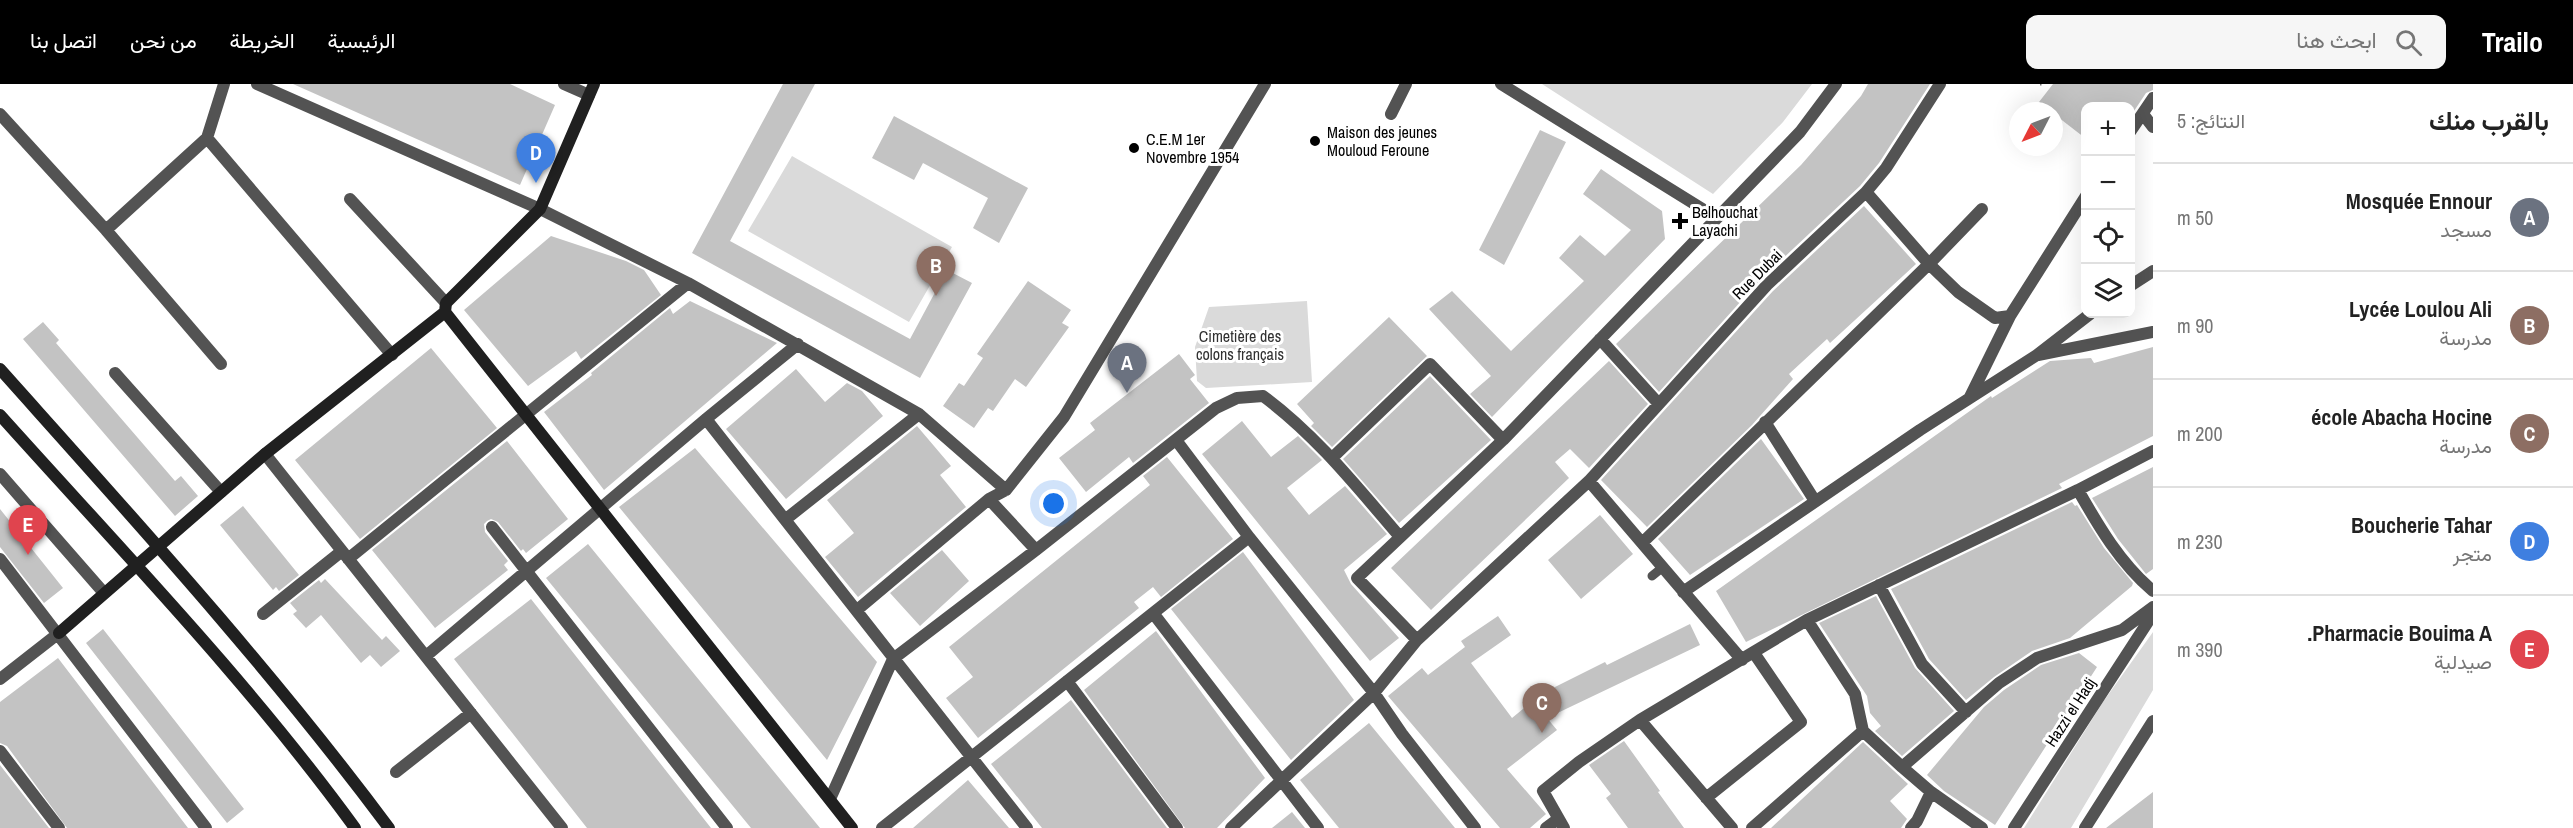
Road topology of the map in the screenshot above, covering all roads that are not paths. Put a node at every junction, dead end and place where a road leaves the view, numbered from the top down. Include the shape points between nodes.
1 (224, 84) edge
2 (257, 84) edge
3 (564, 84) edge
4 (1265, 84) edge
5 (1406, 84) edge
6 (1501, 84) edge
7 (1836, 84) edge
8 (1940, 84) edge
9 (592, 90) edge
10 (2153, 98) edge
11 (0, 114) edge
12 (1391, 114) dead end
13 (2143, 114) junction
14 (2135, 125) edge
15 (2153, 126) edge
16 (207, 138) junction
17 (1866, 192) junction
18 (351, 198) dead end
19 (2081, 202) edge
20 (540, 208) junction
21 (1982, 209) dead end
22 (1717, 218) junction
23 (106, 230) junction
24 (1929, 264) junction
25 (2153, 271) edge
26 (688, 283) junction
27 (2135, 283) edge
28 (446, 308) junction
29 (2010, 316) junction
30 (2085, 318) edge
31 (2153, 332) edge
32 (1600, 339) junction
33 (798, 344) junction
34 (392, 355) junction
35 (2037, 355) junction
36 (221, 364) dead end
37 (0, 369) edge
38 (115, 373) dead end
39 (1969, 399) junction
40 (1658, 403) junction
41 (919, 414) junction
42 (0, 415) edge
43 (526, 415) junction
44 (706, 419) junction
45 (1765, 422) junction
46 (1176, 440) junction
47 (1503, 440) junction
48 (2153, 451) edge
49 (265, 454) junction
50 (1332, 458) junction
51 (0, 474) edge
52 (1589, 481) junction
53 (1006, 490) junction
54 (2078, 490) junction
55 (221, 492) junction
56 (989, 499) junction
57 (1815, 501) junction
58 (601, 510) junction
59 (786, 519) junction
60 (492, 527) dead end
61 (1249, 537) junction
62 (1400, 537) junction
63 (1642, 543) junction
64 (157, 547) junction
65 (1036, 550) junction
66 (345, 555) junction
67 (0, 559) edge
68 (135, 566) junction
69 (1663, 567) junction
70 (525, 573) junction
71 (1652, 576) dead end
72 (1879, 585) junction
73 (2153, 591) edge
74 (1683, 592) junction
75 (104, 593) junction
76 (2153, 607) edge
77 (857, 610) junction
78 (1153, 613) junction
79 (263, 614) dead end
80 (2153, 614) edge
81 (1807, 620) junction
82 (59, 633) junction
83 (1417, 640) junction
84 (1754, 653) junction
85 (426, 656) junction
86 (893, 659) junction
87 (1742, 660) junction
88 (0, 679) edge
89 (1067, 681) junction
90 (1374, 693) junction
91 (1966, 712) junction
92 (471, 713) junction
93 (1640, 720) junction
94 (2153, 721) edge
95 (1863, 731) junction
96 (2149, 737) edge
97 (0, 752) edge
98 (972, 757) junction
99 (1902, 767) junction
100 (396, 772) dead end
101 (1281, 780) junction
102 (1931, 792) junction
103 (1706, 798) junction
104 (830, 799) junction
105 (1561, 823) edge
106 (59, 828) edge
107 (206, 828) edge
108 (355, 828) edge
109 (389, 828) edge
110 (562, 828) edge
111 (727, 828) edge
112 (852, 828) edge
113 (882, 828) edge
114 (1027, 828) edge
115 (1177, 828) edge
116 (1231, 828) edge
117 (1318, 828) edge
118 (1475, 828) edge
119 (1546, 828) edge
120 (1732, 828) edge
121 (1752, 828) edge
122 (1911, 828) edge
123 (1982, 828) edge
124 (2014, 828) edge
125 (2085, 828) edge

1 - 16 street
2 - 20 street
3 - 9 street
4 - 53 street via 1064,417
5 - 12 street
6 - 22 street
7 - 22 street via 1800,132
8 - 17 street, Rue Dubai
9 - 20 street
10 - 13 street
11 - 23 street
13 - 14 street
13 - 15 street
16 - 23 street
16 - 34 street
17 - 24 street
17 - 40 street, Rue Dubai via 1767,285
18 - 28 street
19 - 29 street
20 - 26 street
20 - 28 street
21 - 24 street
22 - 32 street
23 - 36 street
24 - 29 street via 1958,292 1995,318
24 - 45 street
25 - 27 street
26 - 33 street
26 - 43 street
28 - 34 street
28 - 43 street
29 - 39 street
30 - 35 street
31 - 35 street
32 - 40 street
32 - 47 street
33 - 41 street
33 - 44 street
34 - 49 street
35 - 39 street
37 - 64 street
38 - 55 street
39 - 57 street
40 - 52 street, Rue Dubai
41 - 53 street
41 - 59 street
42 - 68 street
43 - 58 street
43 - 66 street
44 - 58 street
44 - 59 street
45 - 57 street
45 - 63 street
46 - 50 street via 1215,408 1236,398 1263,396 1291,417
46 - 61 street
46 - 65 street
47 - 50 street via 1431,364
47 - 62 street
48 - 54 street
49 - 55 street
49 - 66 street
50 - 62 street
51 - 75 street
52 - 63 street
52 - 83 street, Rue Dubai
53 - 56 street
54 - 72 street
54 - 73 street via 2133,574
55 - 64 street
56 - 65 street
56 - 77 street
57 - 74 street
58 - 70 street
58 - 104 street
59 - 77 street
60 - 70 street
61 - 78 street
61 - 90 street
62 - 83 street via 1358,578
63 - 69 street
64 - 68 street
64 - 109 street via 282,691
65 - 86 street
66 - 79 street
66 - 85 street
67 - 82 street
68 - 75 street
68 - 108 street via 262,708
69 - 71 lane
69 - 74 street
70 - 85 street
70 - 111 street
72 - 81 street
72 - 91 street via 1922,664
74 - 87 street
75 - 82 street
76 - 91 street via 2122,630 2037,658
77 - 86 street
78 - 89 street
78 - 101 street
80 - 124 street, Hazzi el Hadj
81 - 84 street
81 - 95 street via 1856,694
82 - 88 street
82 - 107 street
83 - 90 street, Rue Dubai
84 - 87 street
84 - 103 street via 1801,722
85 - 92 street
86 - 98 street
86 - 104 street
87 - 93 street
89 - 98 street
89 - 115 street
90 - 101 street, Rue Dubai
90 - 118 street
91 - 99 street
92 - 100 street
92 - 110 street
93 - 103 street
93 - 105 street via 1543,791
94 - 96 street
95 - 99 street
95 - 121 street
96 - 125 street
97 - 106 street
98 - 113 street
98 - 114 street
99 - 102 street
101 - 116 street, Rue Dubai
101 - 117 street
102 - 122 street
102 - 123 street
103 - 120 street
104 - 112 street
105 - 119 street

